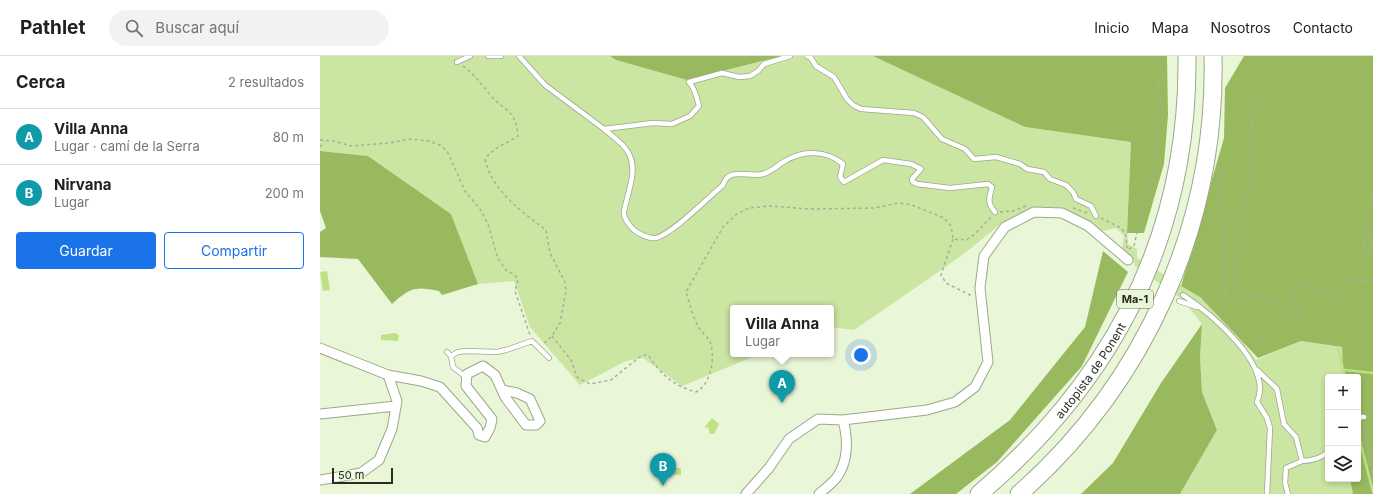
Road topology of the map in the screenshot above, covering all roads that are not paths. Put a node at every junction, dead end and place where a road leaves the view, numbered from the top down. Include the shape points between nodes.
1 (470, 56) edge
2 (488, 56) edge
3 (502, 56) edge
4 (519, 56) edge
5 (790, 56) edge
6 (807, 56) edge
7 (1187, 56) edge
8 (1213, 56) edge
9 (457, 62) road end
10 (604, 129) junction
11 (995, 212) road end
12 (1096, 216) road end
13 (1131, 257) road end
14 (1183, 295) dead end
15 (1179, 301) dead end
16 (1203, 308) junction
17 (320, 348) edge
18 (447, 352) dead end
19 (451, 356) junction
20 (549, 358) dead end
21 (1257, 370) junction
22 (388, 375) junction
23 (467, 378) junction
24 (502, 390) dead end
25 (396, 406) junction
26 (320, 414) edge
27 (843, 420) junction
28 (1325, 454) edge
29 (1302, 461) junction
30 (320, 480) edge
31 (746, 494) edge
32 (819, 494) edge
33 (979, 494) edge
34 (1019, 494) edge
35 (1267, 494) edge
36 (1288, 494) edge

1 - 9 lane
2 - 3 lane
4 - 10 lane via 545,85
5 - 10 lane via 764,64 750,76 739,77 722,73 689,82 699,106 690,116 672,124 653,122
6 - 12 lane via 816,66 834,77 853,105 861,109 914,113 923,117 942,139 966,149 974,159 996,157 1020,164 1027,169 1044,172 1050,179 1066,185 1076,199 1091,206
7 - 33 highway, autopista de Ponent / Ma-1 via 1186,114 1177,175 1160,237 1136,298 1104,355 1067,407 1028,449
8 - 34 highway, Ma-1 via 1213,102 1205,169 1189,232 1167,295 1136,353 1104,402 1057,458
10 - 11 lane via 629,153 632,186 624,213 634,231 646,237 656,238 667,232 723,185 725,179 733,173 765,174 787,160 814,152 829,156 843,164 840,177 844,182 882,160 911,164 921,169 912,179 917,184 950,188 988,184 992,186 989,206
13 - 27 street via 1112,246 1088,226 1062,213 1034,212 1005,227 984,256 980,300 988,362 975,388 955,402 927,410
14 - 16 lane
15 - 16 lane
16 - 21 lane via 1238,344
17 - 22 street
18 - 19 lane
19 - 20 lane via 466,351 502,351 532,341
19 - 23 lane via 453,367
21 - 29 lane via 1277,389 1284,424 1296,437
21 - 35 lane via 1260,382 1257,402 1270,428
22 - 23 street via 440,387 477,428 479,435 485,437 492,419 466,386
22 - 25 street via 397,400
23 - 24 street via 467,374 483,366 495,375
25 - 26 street
25 - 30 street via 392,429 379,460 361,473
27 - 31 street via 818,419 789,439 769,468
27 - 32 street via 848,439 845,458 839,475
28 - 29 lane
29 - 36 lane via 1286,468 1285,482

